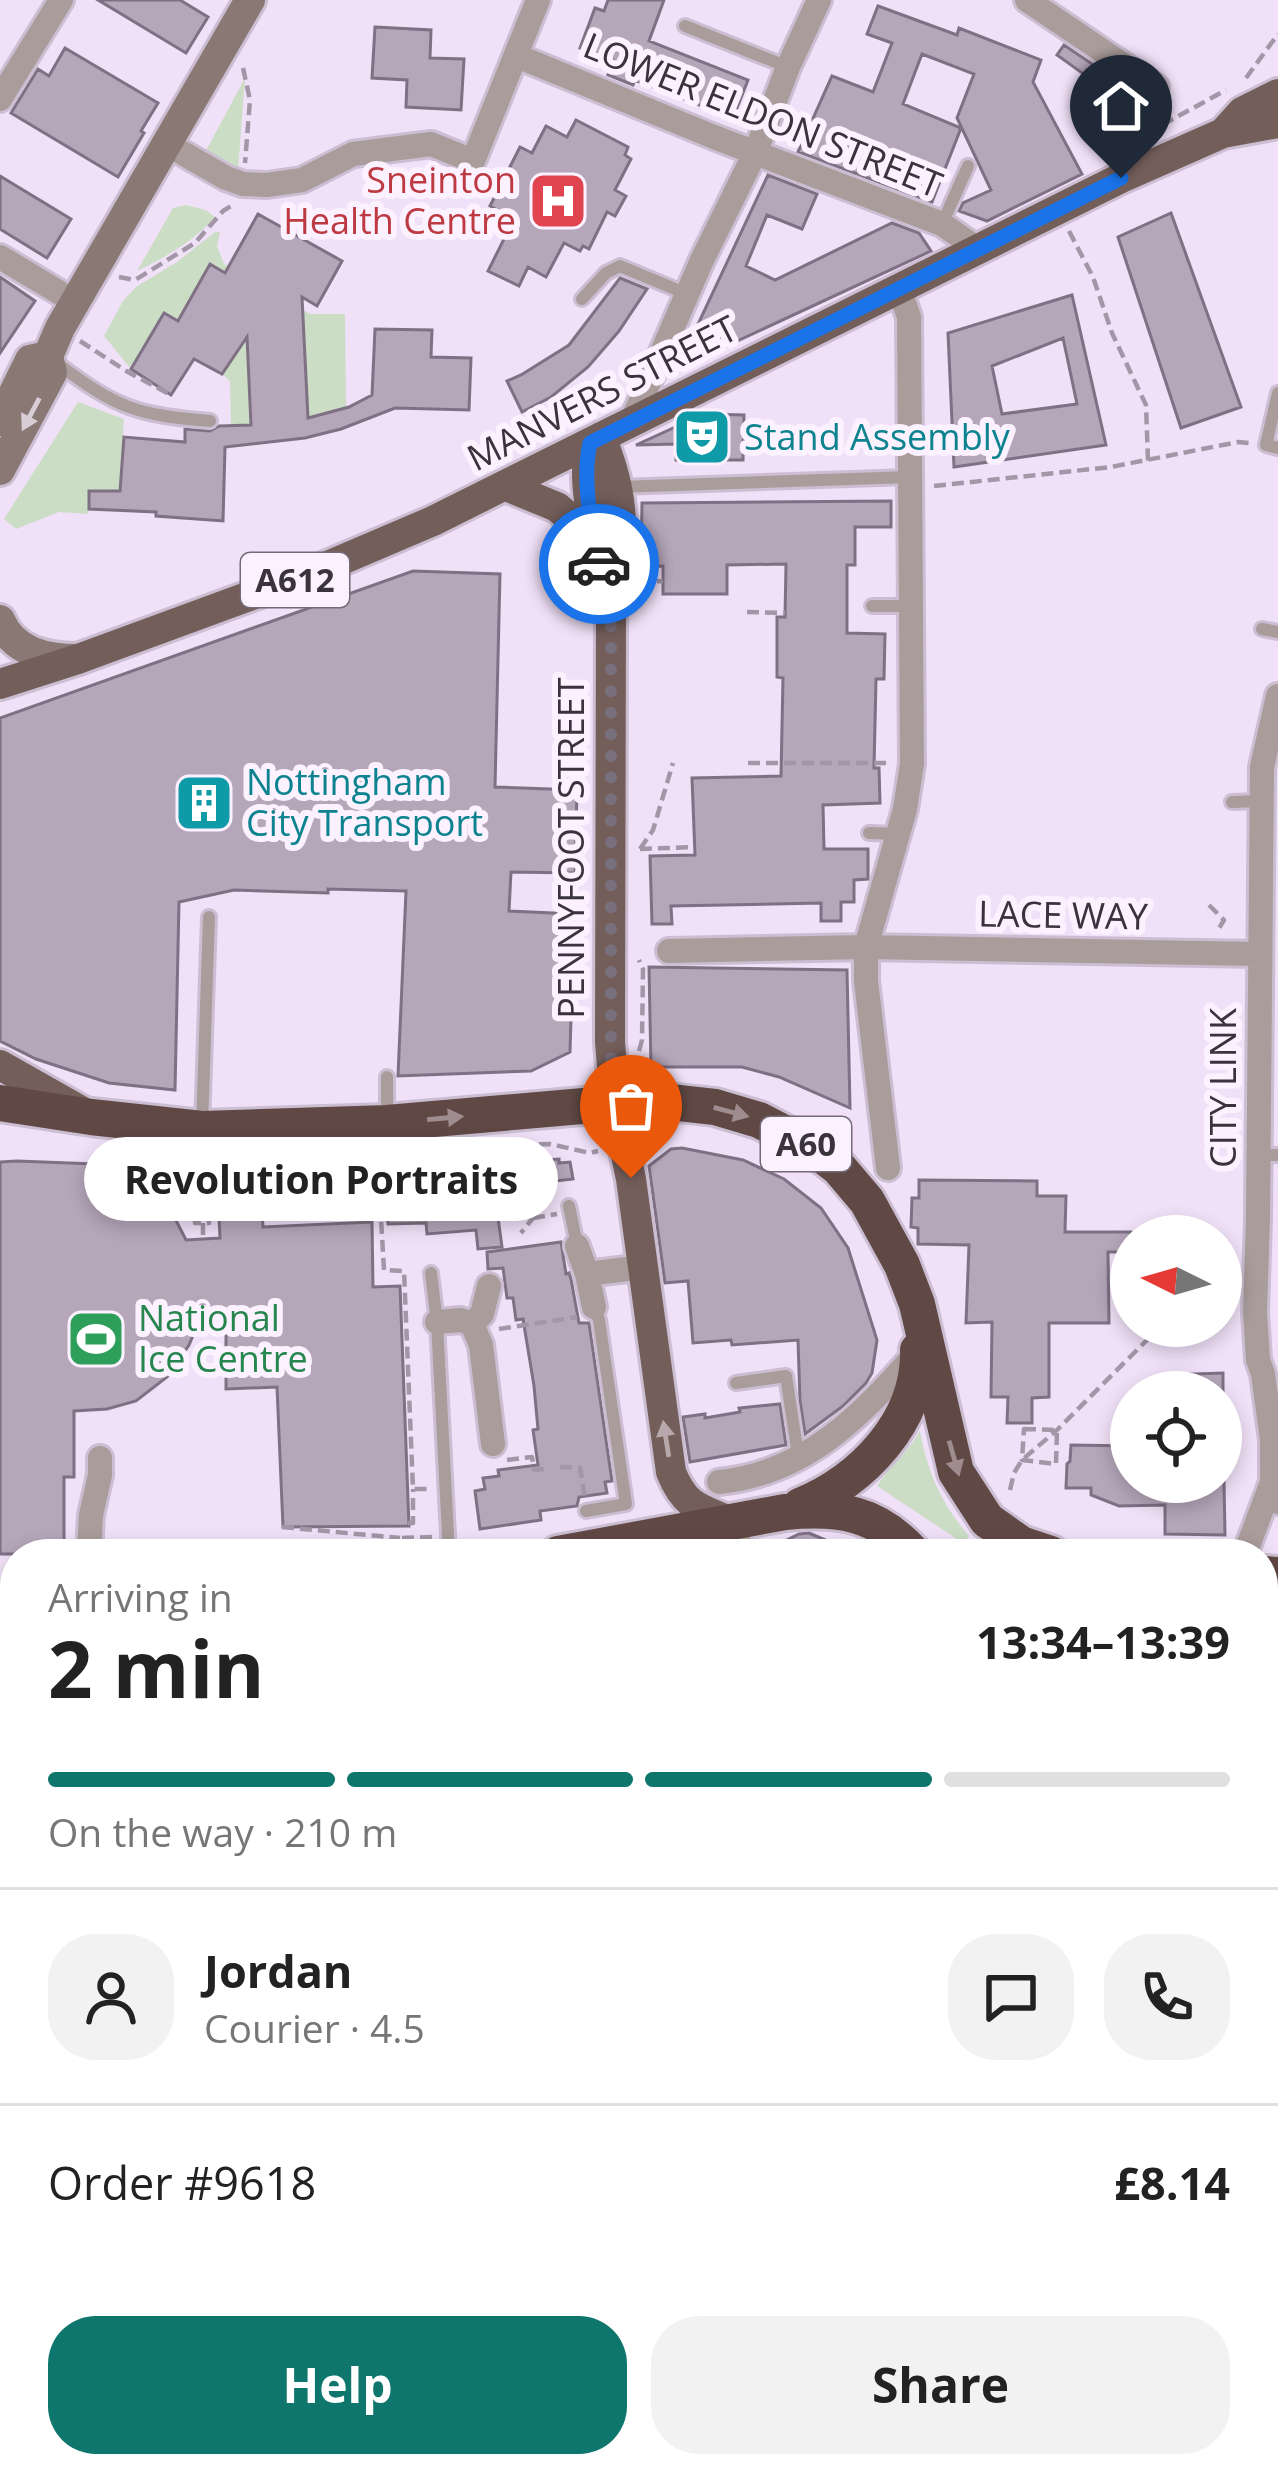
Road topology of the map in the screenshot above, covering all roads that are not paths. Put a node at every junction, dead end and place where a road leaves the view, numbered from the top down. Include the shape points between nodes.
1 (61, 0) edge
2 (250, 0) edge
3 (538, 0) edge
4 (819, 0) edge
5 (1027, 0) edge
6 (685, 26) dead end
7 (517, 56) junction
8 (788, 67) junction
9 (1156, 87) dead end
10 (1278, 94) edge
11 (0, 99) edge
12 (1117, 118) dead end
13 (1278, 123) edge
14 (1223, 133) junction
15 (167, 144) junction
16 (756, 151) junction
17 (968, 166) dead end
18 (1118, 166) junction
19 (942, 224) junction
20 (976, 252) junction
21 (0, 256) edge
22 (899, 288) junction
23 (687, 294) junction
24 (582, 299) dead end
25 (61, 329) junction
26 (1278, 393) edge
27 (0, 421) edge
28 (210, 421) dead end
29 (632, 422) junction
30 (595, 440) junction
31 (1272, 447) edge
32 (0, 470) edge
33 (910, 482) junction
34 (506, 486) junction
35 (632, 487) junction
36 (597, 560) junction
37 (611, 592) junction
38 (872, 606) dead end
39 (911, 606) junction
40 (1262, 629) dead end
41 (1278, 632) edge
42 (2, 640) edge
43 (78, 659) junction
44 (0, 684) edge
45 (1278, 696) edge
46 (1262, 801) junction
47 (1232, 802) dead end
48 (869, 833) dead end
49 (898, 834) junction
50 (208, 917) dead end
51 (866, 947) junction
52 (669, 951) dead end
53 (1268, 954) edge
54 (0, 1064) edge
55 (387, 1077) dead end
56 (0, 1103) edge
57 (615, 1103) junction
58 (91, 1117) junction
59 (387, 1123) junction
60 (202, 1129) junction
61 (1268, 1155) edge
62 (888, 1168) dead end
63 (569, 1205) dead end
64 (578, 1246) joint
65 (643, 1268) junction
66 (1266, 1268) edge
67 (431, 1273) dead end
68 (587, 1274) junction
69 (489, 1286) dead end
70 (917, 1304) junction
71 (584, 1312) joint
72 (437, 1322) junction
73 (474, 1328) junction
74 (918, 1350) junction
75 (1278, 1373) edge
76 (736, 1382) dead end
77 (1267, 1398) junction
78 (1275, 1440) edge
79 (493, 1444) road end
80 (100, 1458) dead end
81 (799, 1459) junction
82 (719, 1482) dead end
83 (1275, 1491) edge
84 (586, 1511) dead end
85 (785, 1512) junction
86 (738, 1538) edge
87 (90, 1539) edge
88 (448, 1539) edge
89 (897, 1539) edge
90 (1014, 1539) edge
91 (1252, 1539) edge

1 - 11 street
2 - 15 street
3 - 7 street
4 - 8 street
5 - 9 street
6 - 8 lane
7 - 15 street via 473,160 431,144 353,154 302,180 255,184 226,178
7 - 16 street, LOWER ELDON STREET
8 - 16 street
10 - 14 main road, MANVERS STREET / A612 via 1242,112
12 - 18 lane
13 - 14 main road, MANVERS STREET / A612
14 - 18 main road, MANVERS STREET / A612
15 - 25 street
16 - 19 street, LOWER ELDON STREET
16 - 23 street
17 - 19 lane
18 - 20 main road, MANVERS STREET / A612
19 - 20 street, LOWER ELDON STREET
20 - 22 main road, MANVERS STREET / A612
21 - 25 street
22 - 29 main road, MANVERS STREET / A612
22 - 33 street via 909,317
23 - 24 lane via 620,266
23 - 29 street
25 - 27 street via 30,361
25 - 28 lane via 96,393 136,412
25 -> 32 street via 52,373
26 - 31 lane
29 - 30 main road, MANVERS STREET / A612
30 - 34 main road, MANVERS STREET / A612
30 - 35 main road, PENNYFOOT STREET
30 - 36 main road, PENNYFOOT STREET via 586,488
33 - 35 lane
33 - 39 street
34 - 36 main road, PENNYFOOT STREET via 566,513
34 - 43 main road, MANVERS STREET / A612 via 304,576
35 - 37 main road, PENNYFOOT STREET
36 - 37 main road, PENNYFOOT STREET
37 - 57 main road, PENNYFOOT STREET
38 - 39 lane
39 - 49 street via 911,764
40 - 41 lane
42 - 43 street via 52,659
43 - 44 main road, MANVERS STREET / A612
45 - 46 street, CITY LINK
46 - 47 lane
46 - 53 street, CITY LINK
48 - 49 lane
49 - 51 street
50 - 60 lane
51 - 52 street, LACE WAY
51 - 53 street, LACE WAY
51 - 62 street
53 - 61 street, CITY LINK
54 - 58 main road
55 - 59 lane
56 - 58 highway, A60
59 -> 57 highway, A60
57 - 65 main road, PENNYFOOT STREET
57 -> 70 highway, A60 via 715,1108 813,1148 867,1201
58 - 60 highway, A60
59 - 60 highway, A60
61 - 66 street, CITY LINK
63 - 64 lane
64 - 68 street
65 - 68 street
86 -> 65 main road, PENNYFOOT STREET via 691,1505 671,1472
66 - 77 street, CITY LINK via 1258,1360
67 - 72 lane
68 - 71 street
69 - 73 street
70 - 74 highway
70 -> 90 highway, A60 via 956,1472 987,1520
71 - 84 lane via 599,1320 626,1504
72 - 73 street
72 - 88 lane
73 - 79 street
74 - 81 street via 862,1414
74 - 85 highway via 915,1391 883,1445 838,1487
75 - 77 lane
76 - 81 lane via 786,1376
77 - 78 street, CITY LINK
78 - 83 street, CITY LINK
80 - 87 street
81 - 82 street
83 - 91 street, CITY LINK
85 - 86 highway
85 - 89 highway via 849,1512

